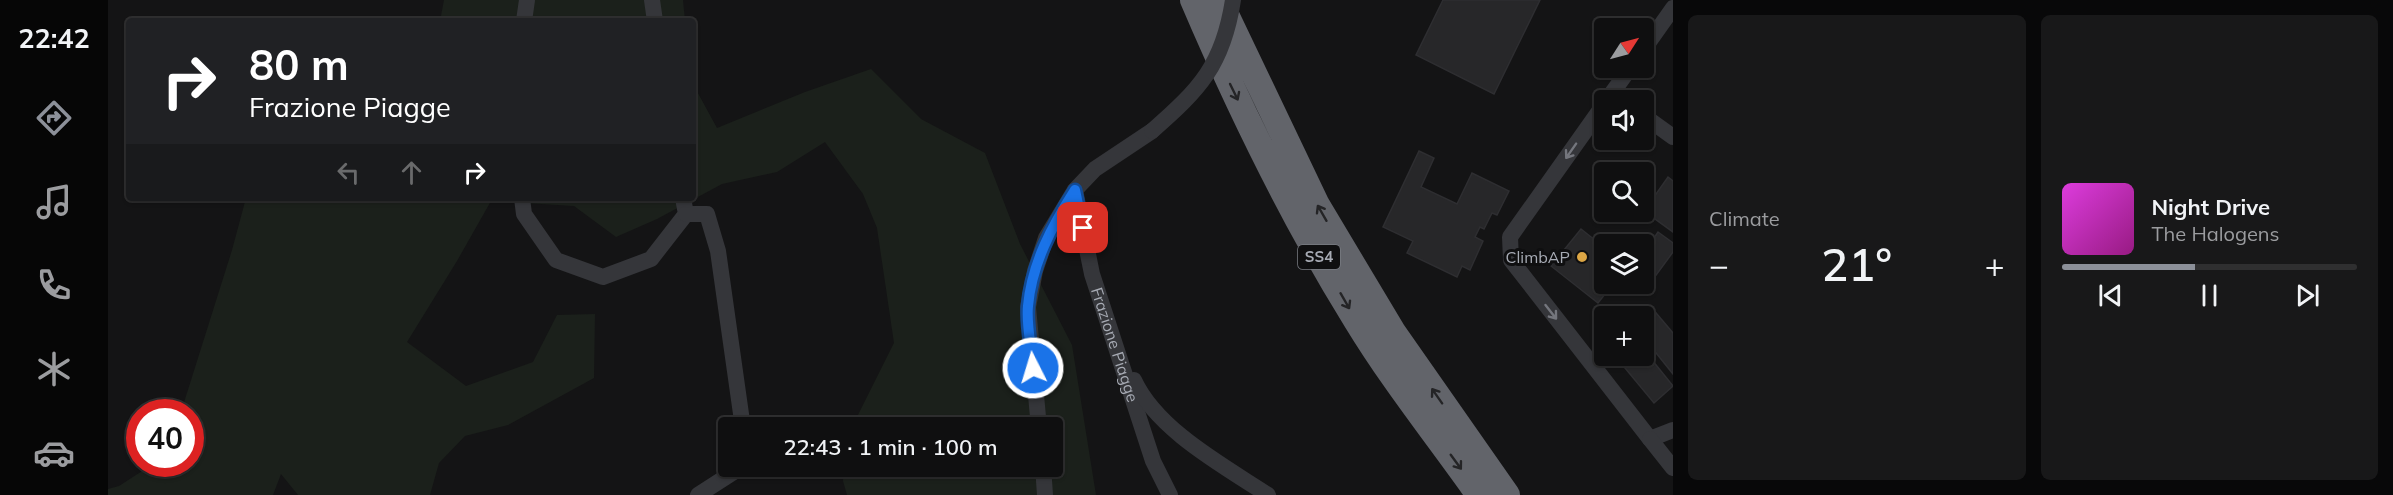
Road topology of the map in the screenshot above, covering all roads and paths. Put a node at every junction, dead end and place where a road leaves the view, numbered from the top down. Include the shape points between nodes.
1 (527, 0) edge
2 (652, 0) edge
3 (1193, 0) edge
4 (1219, 0) edge
5 (1233, 0) edge
6 (1673, 8) edge
7 (524, 18) edge
8 (655, 18) edge
9 (1654, 35) edge
10 (1594, 123) edge
11 (1654, 123) edge
12 (1673, 136) edge
13 (1075, 190) junction
14 (522, 201) edge
15 (684, 206) edge
16 (1112, 336) junction
17 (741, 417) edge
18 (1038, 417) edge
19 (1673, 430) edge
20 (1650, 439) junction
21 (1673, 468) edge
22 (726, 477) edge
23 (1044, 477) edge
24 (698, 495) edge
25 (1045, 495) edge
26 (1170, 495) edge
27 (1268, 495) edge
28 (1479, 495) edge
29 (1507, 495) edge

1 - 7 street
2 - 8 street
3 -> 28 highway, SS4 via 1298,221 1357,322
29 -> 4 highway, SS4 via 1393,332 1317,205
5 - 13 street, bridge via 1219,55 1204,81 1152,131 1095,169
6 - 9 street
10 -> 20 street via 1510,237 1511,261
11 - 12 street
13 - 16 street, Frazione Piagge via 1092,274
13 - 18 street via 1046,238 1028,308
14 - 15 street via 524,214 556,260 603,278 651,259
15 - 17 street via 706,214 718,251
16 - 26 street, Frazione Piagge via 1153,461
16 - 27 street via 1139,391 1156,412 1181,436
19 - 20 street
20 - 21 street
22 - 24 street
23 - 25 street

